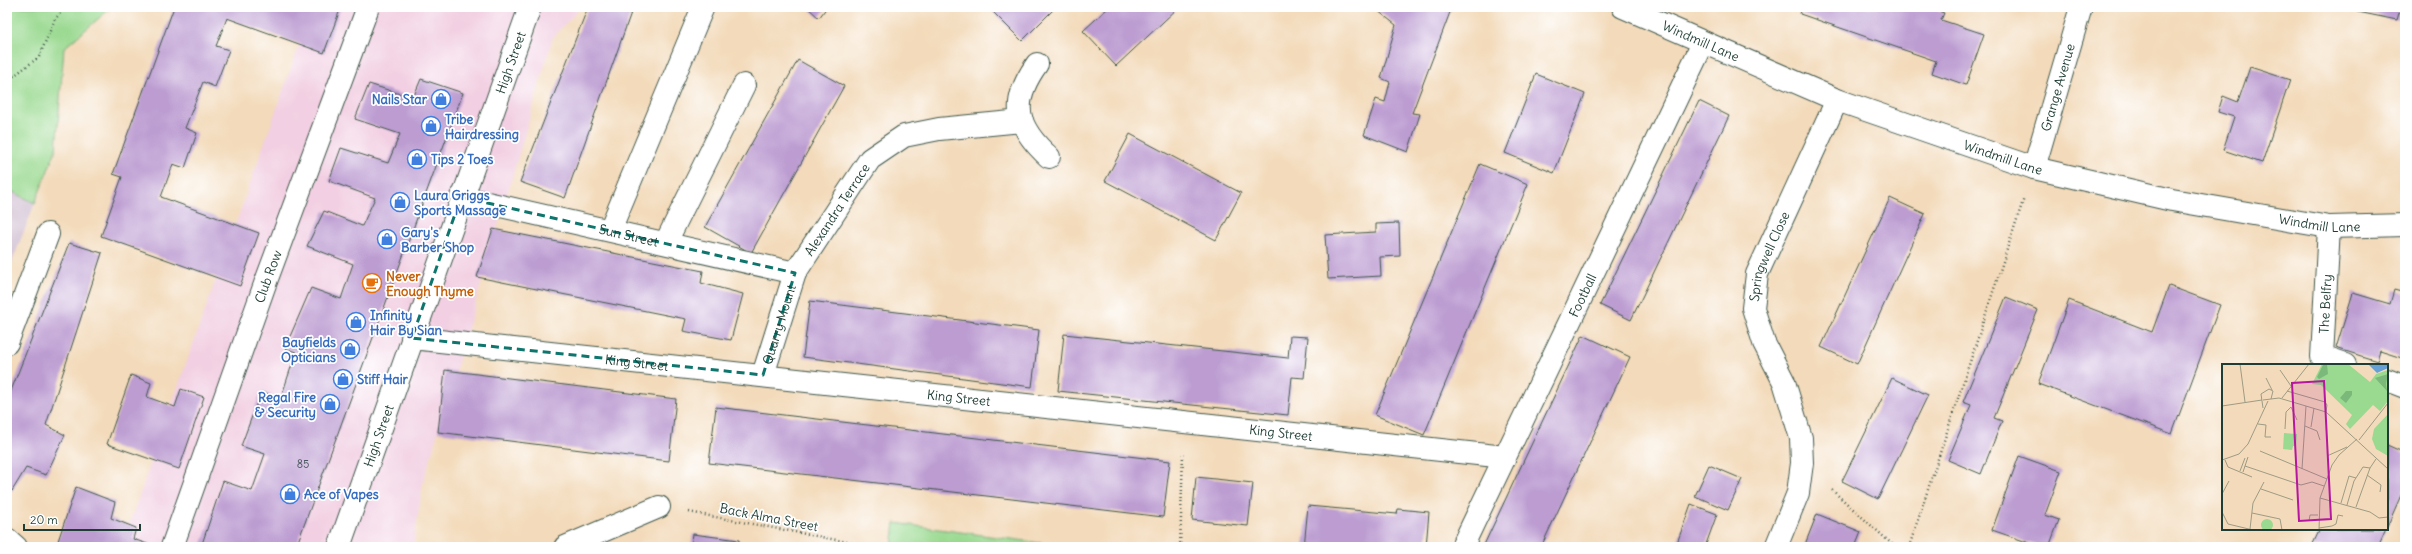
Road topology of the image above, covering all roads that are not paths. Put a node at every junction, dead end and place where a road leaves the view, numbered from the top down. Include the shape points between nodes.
1 (368, 7) edge
2 (530, 7) edge
3 (703, 7) edge
4 (1623, 7) edge
5 (2081, 7) edge
6 (1703, 43) junction
7 (1037, 64) dead end
8 (744, 85) dead end
9 (1837, 100) junction
10 (1022, 122) junction
11 (1049, 156) dead end
12 (2034, 168) junction
13 (462, 197) junction
14 (2405, 225) edge
15 (2328, 227) junction
16 (610, 230) junction
17 (48, 234) dead end
18 (666, 242) junction
19 (795, 273) junction
20 (412, 338) junction
21 (7, 343) edge
22 (2342, 364) edge
23 (763, 375) junction
24 (2388, 380) edge
25 (2405, 387) edge
26 (1505, 456) junction
27 (659, 506) road end
28 (7, 539) edge
29 (16, 547) edge
30 (172, 547) edge
31 (339, 547) edge
32 (565, 547) edge
33 (1462, 547) edge
34 (1776, 547) edge

1 - 30 street, Club Row via 265,284
2 - 13 street, High Street
3 - 16 street
4 - 6 street, Windmill Lane
5 - 12 street, Grange Avenue
6 - 9 street, Windmill Lane
6 - 26 street, Football
7 - 10 street via 1026,79 1021,95
8 - 18 street
9 - 12 street, Windmill Lane
9 - 34 street, Springwell Close via 1757,274 1753,308 1764,343 1784,382 1801,438 1802,463 1798,492
10 - 11 street via 1032,142
10 - 19 street, Alexandra Terrace via 939,129 904,136 870,159
12 - 15 street, Windmill Lane via 2172,200
13 - 16 street, Sun Street
13 - 20 street, High Street
14 - 15 street, Windmill Lane
15 - 22 street, The Belfry via 2322,357
16 - 18 street, Sun Street
17 - 21 street
18 - 19 street, Sun Street
19 - 23 street, Quarry Mount
20 - 23 street, King Street
20 - 31 street, High Street
23 - 26 street, King Street
24 - 25 street
26 - 33 street, Football
27 - 32 street
28 - 29 street

